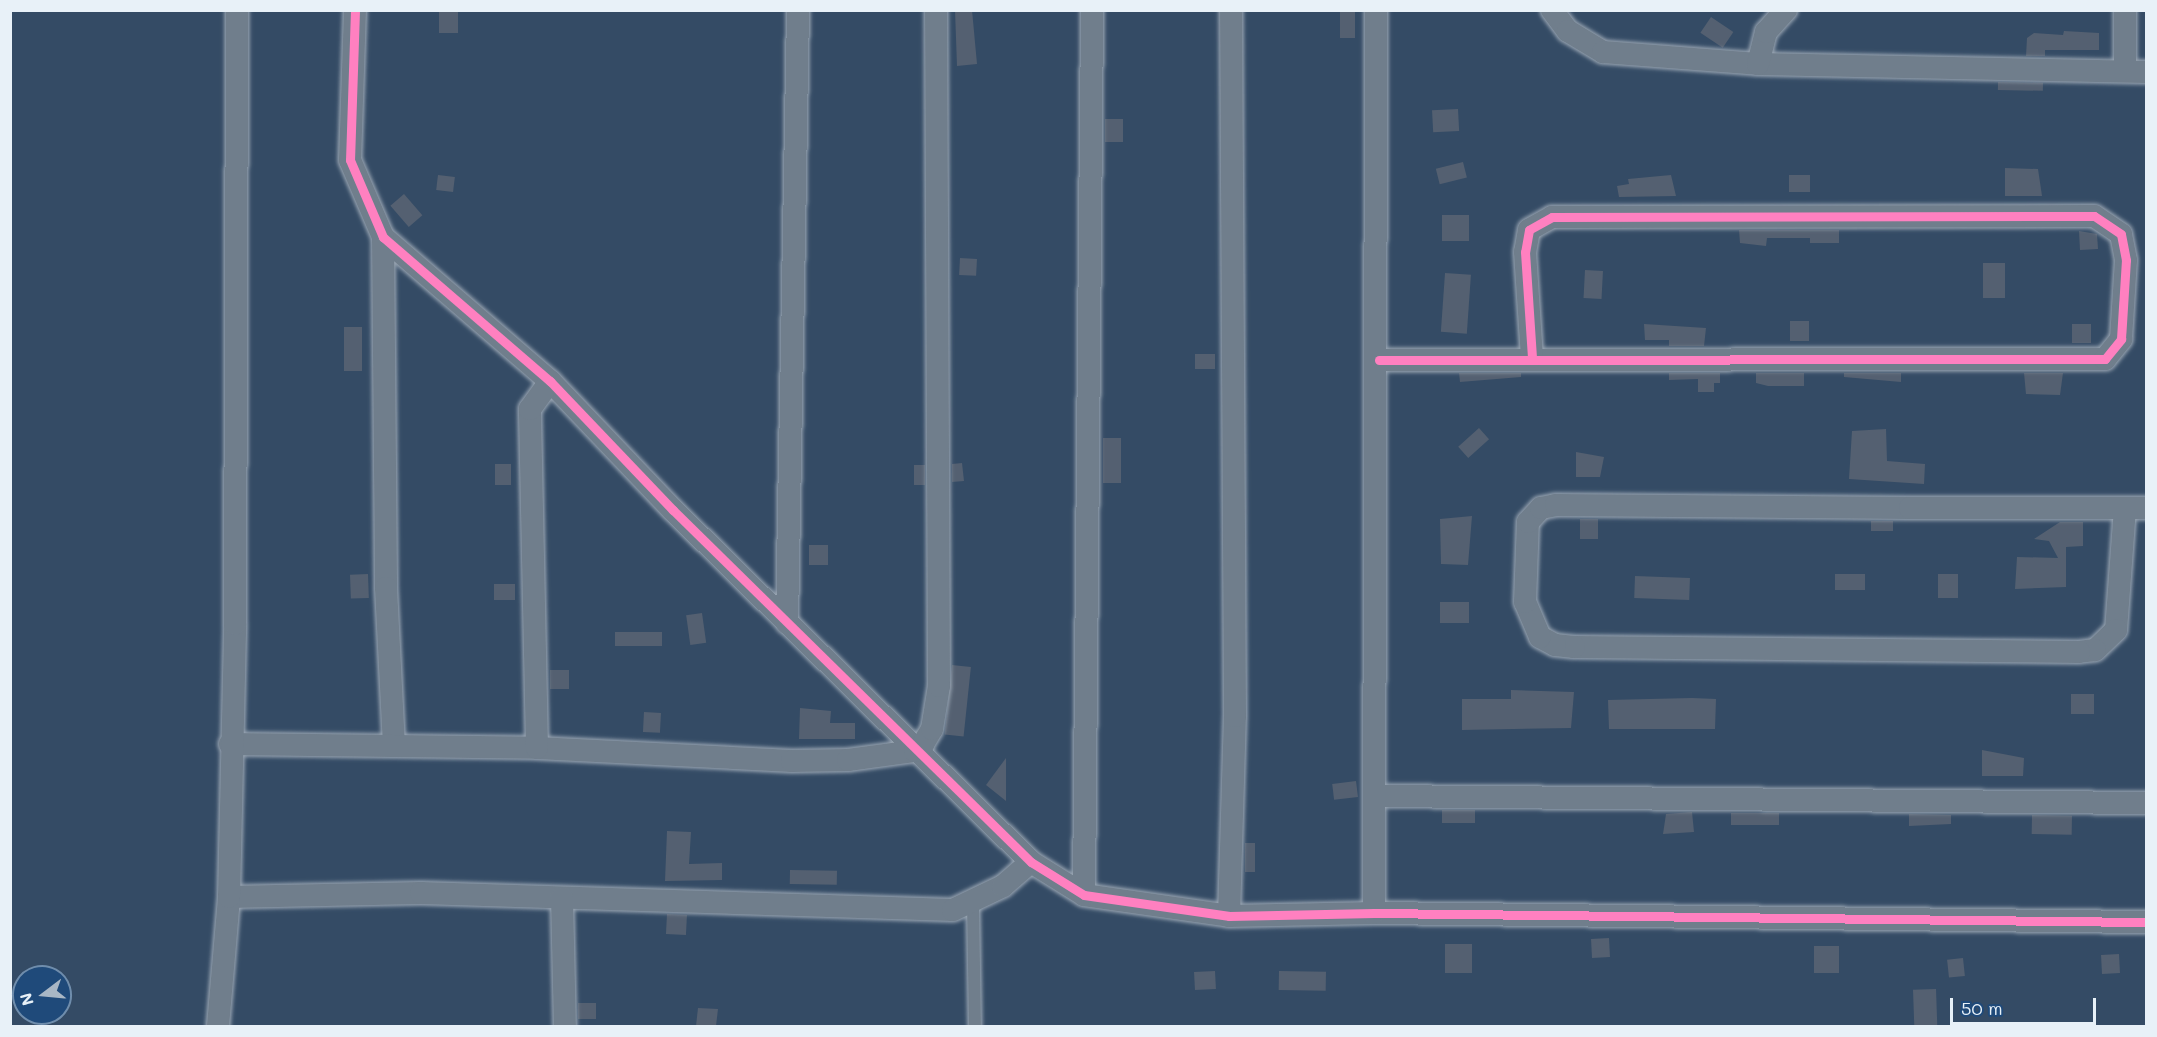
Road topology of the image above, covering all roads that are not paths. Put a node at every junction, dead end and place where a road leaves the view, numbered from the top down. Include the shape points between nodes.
1 (237, 10) edge
2 (355, 10) edge
3 (798, 10) edge
4 (936, 10) edge
5 (1092, 10) edge
6 (1231, 10) edge
7 (1376, 10) edge
8 (1552, 10) edge
9 (1786, 10) edge
10 (2125, 10) edge
11 (1758, 64) junction
12 (2136, 71) edge
13 (383, 237) junction
14 (1532, 357) junction
15 (1379, 360) junction
16 (550, 381) junction
17 (2136, 508) edge
18 (787, 623) junction
19 (230, 744) junction
20 (394, 745) junction
21 (537, 748) junction
22 (915, 751) junction
23 (1376, 796) junction
24 (2146, 803) edge
25 (1031, 862) junction
26 (1084, 895) junction
27 (229, 897) junction
28 (562, 898) junction
29 (973, 903) junction
30 (1374, 913) junction
31 (1229, 916) junction
32 (2146, 922) edge
33 (218, 1026) edge
34 (565, 1026) edge
35 (975, 1026) edge

1 - 19 street
2 - 13 street via 350,160
3 - 18 street
4 - 22 street via 939,686 932,729
5 - 26 street
6 - 31 street via 1235,716
7 - 15 street
8 - 11 street via 1568,31 1603,52
9 - 11 street via 1766,32
10 - 12 street
11 - 12 street
13 - 16 street
13 - 20 street via 386,588
14 - 14 street via 2105,359 2121,339 2126,307 2121,234 2094,216 1552,217 1529,230 1525,252
14 - 15 street
15 - 23 street
16 - 18 street
16 - 21 street via 530,409
17 - 17 street via 1541,507 1528,522 1525,602 1540,637 1555,645 1574,647 2095,650 2116,630
18 - 22 street
19 - 20 street
19 - 27 street
20 - 21 street
21 - 22 street via 792,761
22 - 25 street
23 - 24 street
23 - 30 street
25 - 26 street
25 - 29 street via 1003,886
26 - 31 street
27 - 28 street via 421,893
27 - 33 street
28 - 29 street via 921,910
28 - 34 street
29 - 35 lane
30 - 31 street
30 - 32 street

